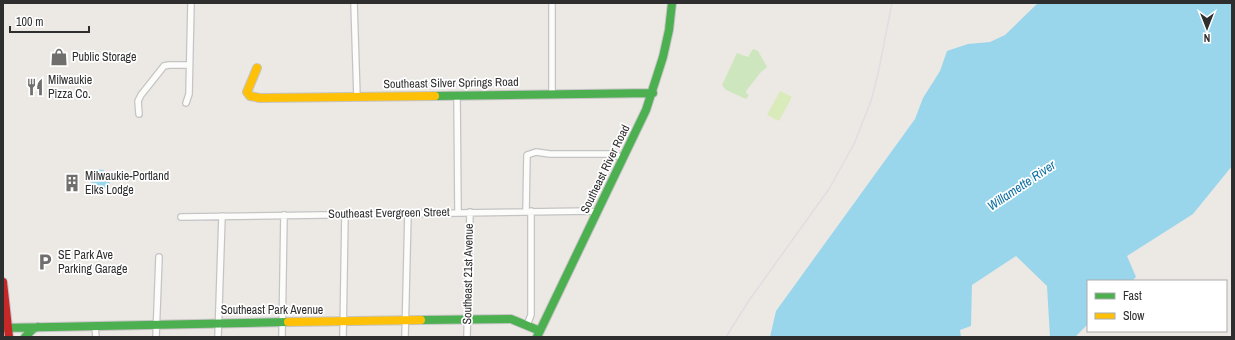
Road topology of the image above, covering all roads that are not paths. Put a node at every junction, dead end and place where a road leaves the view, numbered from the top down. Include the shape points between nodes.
1 (191, 3) edge
2 (354, 3) edge
3 (552, 3) edge
4 (672, 3) edge
5 (189, 65) junction
6 (257, 68) dead end
7 (552, 93) junction
8 (653, 93) junction
9 (457, 96) junction
10 (357, 97) junction
11 (186, 103) dead end
12 (139, 114) dead end
13 (623, 158) junction
14 (528, 211) junction
15 (458, 212) junction
16 (470, 212) junction
17 (408, 213) junction
18 (596, 213) junction
19 (345, 214) junction
20 (284, 215) junction
21 (222, 216) junction
22 (181, 217) dead end
23 (159, 257) dead end
24 (3, 282) edge
25 (467, 320) junction
26 (406, 321) junction
27 (344, 322) junction
28 (219, 323) junction
29 (282, 323) junction
30 (157, 325) junction
31 (527, 325) junction
32 (6, 327) edge
33 (38, 327) junction
34 (95, 327) junction
35 (538, 334) edge
36 (9, 337) edge
37 (25, 337) edge
38 (96, 337) edge
39 (156, 337) edge
40 (218, 337) edge
41 (282, 337) edge
42 (343, 337) edge
43 (406, 337) edge
44 (467, 337) edge

1 - 5 street
2 - 10 street
3 - 7 street
4 - 8 street, Southeast River Road via 665,49
5 - 11 street via 189,94
5 - 12 street via 164,66 141,94 138,101
6 - 10 street, Southeast Silver Springs Road via 247,93 250,96
7 - 8 street, Southeast Silver Springs Road
7 - 9 street, Southeast Silver Springs Road
8 - 13 street, Southeast River Road
9 - 10 street, Southeast Silver Springs Road
9 - 15 street, Southeast 21st Avenue
13 - 14 street via 614,154 536,152 527,155
13 - 18 street, Southeast River Road
14 - 16 street, Southeast Evergreen Street
14 - 18 street, Southeast Evergreen Street
14 - 31 street via 531,315
15 - 16 street, Southeast Evergreen Street
15 - 17 street, Southeast Evergreen Street
16 - 25 street, Southeast 21st Avenue
17 - 19 street, Southeast Evergreen Street
17 - 26 street
18 - 35 street, Southeast River Road
19 - 20 street, Southeast Evergreen Street
19 - 27 street
20 - 21 street, Southeast Evergreen Street
20 - 29 street
21 - 22 street, Southeast Evergreen Street
21 - 28 street
23 - 30 street
24 - 32 street
25 - 26 street, Southeast Park Avenue
25 - 31 street, Southeast Park Avenue via 511,319
25 - 44 street, Southeast 21st Avenue
26 - 27 street, Southeast Park Avenue
26 - 43 street
27 - 29 street, Southeast Park Avenue
27 - 42 street
28 - 29 street, Southeast Park Avenue
28 - 30 street, Southeast Park Avenue
28 - 40 street
29 - 41 street
30 - 34 street, Southeast Park Avenue
30 - 39 street
31 - 35 street, Southeast Park Avenue
32 - 33 street, Southeast Park Avenue
32 - 36 street
33 - 34 street, Southeast Park Avenue
33 - 37 street
34 - 38 street

